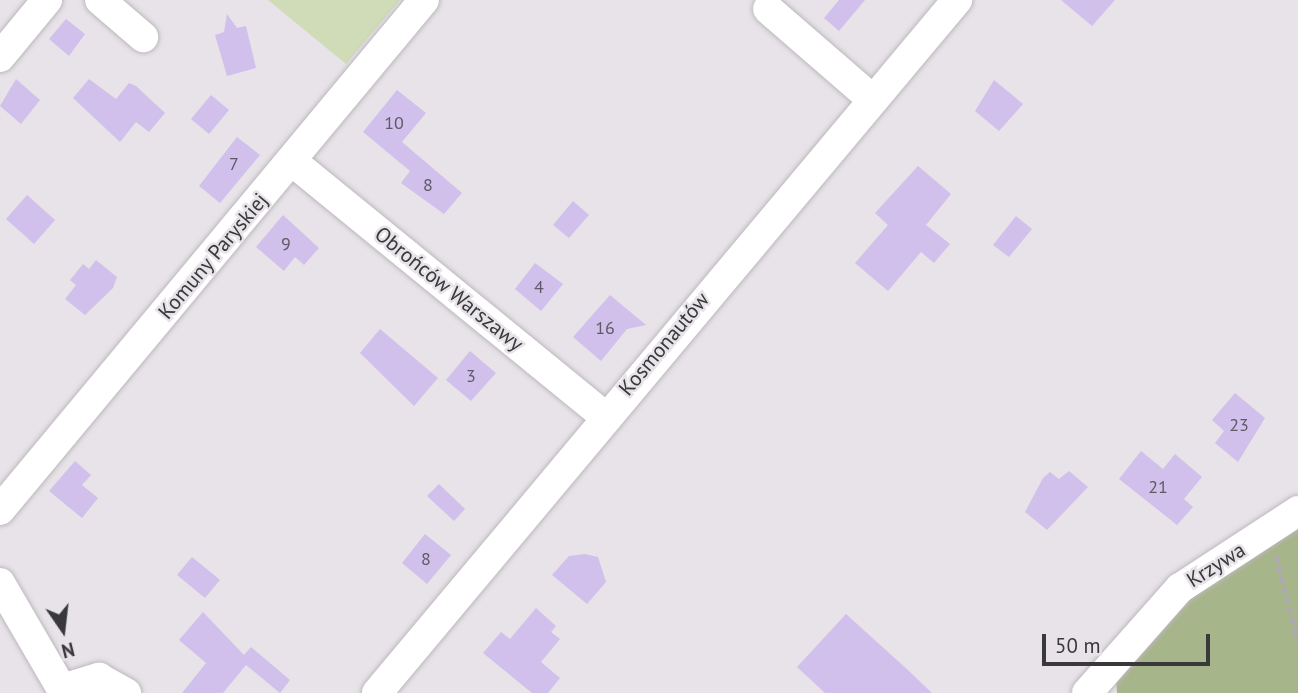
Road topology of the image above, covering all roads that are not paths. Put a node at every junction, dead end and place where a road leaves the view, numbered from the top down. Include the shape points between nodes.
1 (47, 0) edge
2 (100, 0) edge
3 (424, 0) edge
4 (957, 0) edge
5 (768, 9) dead end
6 (143, 37) dead end
7 (0, 57) edge
8 (873, 100) junction
9 (293, 162) junction
10 (604, 416) junction
11 (0, 510) edge
12 (1298, 510) edge
13 (0, 583) edge
14 (63, 691) edge
15 (126, 693) edge
16 (377, 693) edge
17 (1087, 693) edge

1 - 7 street
2 - 6 street
3 - 9 street, Komuny Paryskiej
4 - 8 street, Kosmonautów
5 - 8 street
8 - 10 street, Kosmonautów
9 - 10 street, Obrońców Warszawy
9 - 11 street, Komuny Paryskiej
10 - 16 street, Kosmonautów
12 - 17 street, Krzywa via 1180,588
13 - 14 street
14 - 15 street via 99,678

